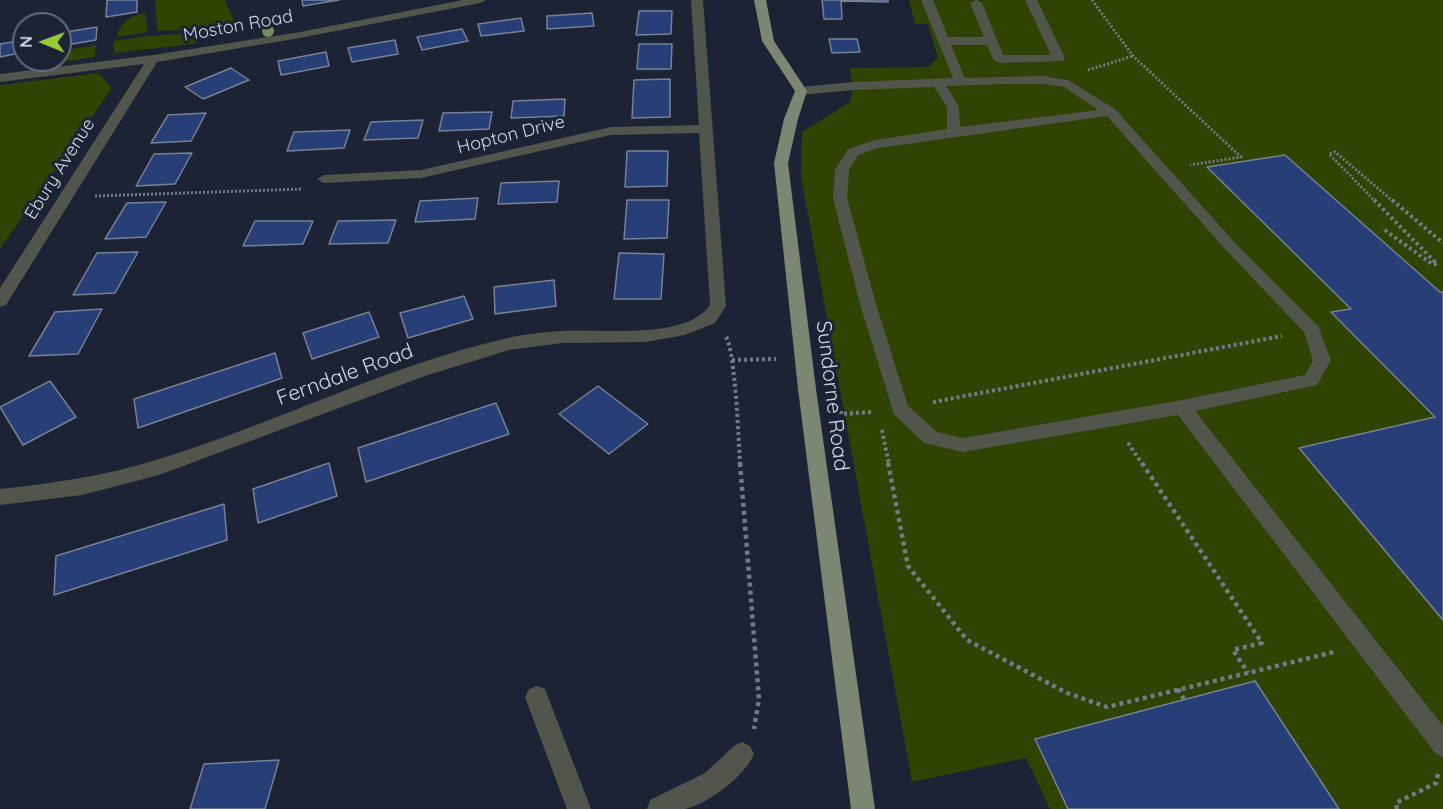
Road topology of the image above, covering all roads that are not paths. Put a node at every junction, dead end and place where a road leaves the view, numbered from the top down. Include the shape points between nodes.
1 (480, 0) edge
2 (697, 0) edge
3 (760, 0) edge
4 (927, 0) edge
5 (1031, 0) edge
6 (976, 3) dead end
7 (943, 41) junction
8 (992, 41) junction
9 (153, 59) junction
10 (0, 78) edge
11 (961, 82) junction
12 (938, 83) junction
13 (801, 90) junction
14 (1110, 112) junction
15 (707, 129) junction
16 (954, 132) junction
17 (324, 179) road end
18 (0, 301) edge
19 (1182, 407) junction
20 (0, 497) edge
21 (537, 697) dead end
22 (742, 754) road end
23 (1441, 755) edge
24 (579, 809) edge
25 (660, 809) edge
26 (863, 809) edge

1 - 9 street, Moston Road
2 - 15 street
3 - 13 main road via 768,41
4 - 7 street
5 - 8 street via 1059,58 999,59
6 - 8 street
7 - 8 street
7 - 11 street
9 - 10 street, Moston Road
9 - 18 street, Ebury Avenue
11 - 12 street
11 - 14 street via 1026,80 1068,84
12 - 13 street
12 - 16 street via 953,107
13 - 26 main road, Sundorne Road via 781,163
14 - 16 street
14 - 19 street via 1312,330 1322,360 1311,380
15 - 17 street, Hopton Drive via 611,131 421,174
15 - 20 street, Ferndale Road via 718,306 709,319 685,329 645,336 562,337 508,344 419,371 159,467 82,487
16 - 19 street via 874,144 853,152 842,170 840,198 900,408 931,438 963,445
19 - 23 street via 1368,644
21 - 24 street
22 - 25 street via 714,782

